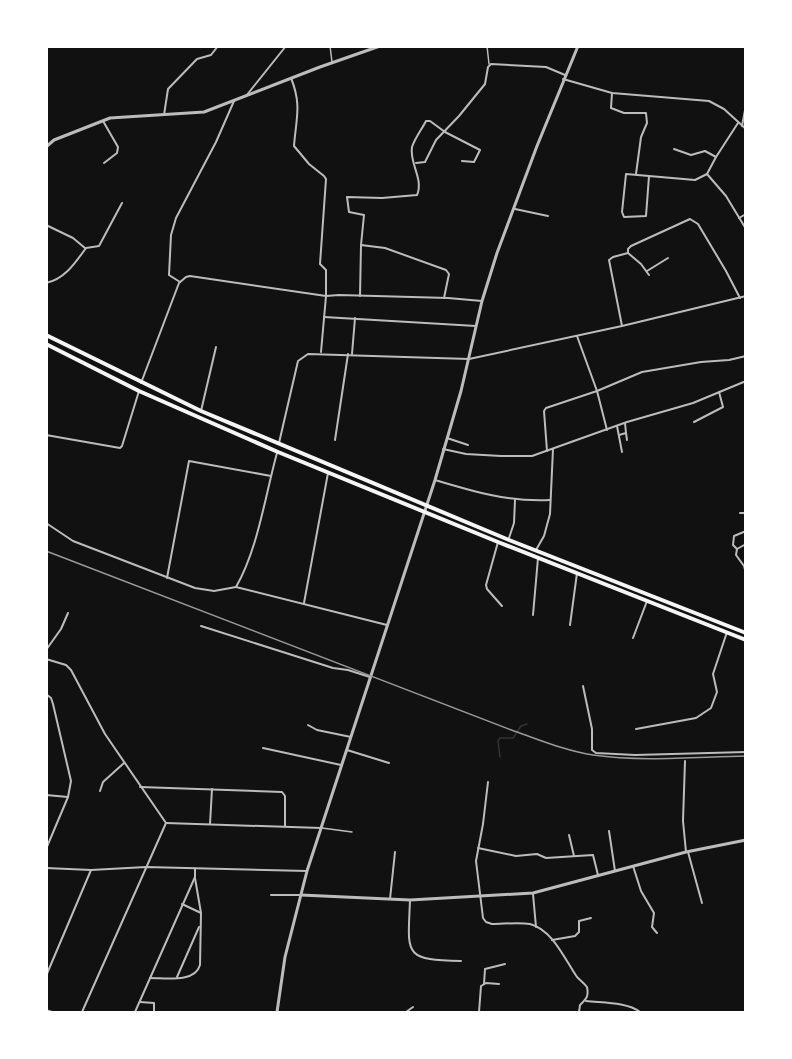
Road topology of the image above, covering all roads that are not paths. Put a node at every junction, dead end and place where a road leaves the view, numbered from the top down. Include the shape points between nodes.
1 (218, 46) edge
2 (286, 46) edge
3 (330, 46) edge
4 (488, 46) edge
5 (578, 46) edge
6 (378, 47) edge
7 (332, 63) junction
8 (489, 65) junction
9 (564, 77) junction
10 (291, 78) junction
11 (612, 93) junction
12 (246, 96) junction
13 (234, 101) junction
14 (746, 105) edge
15 (165, 115) junction
16 (103, 121) junction
17 (738, 123) junction
18 (742, 126) junction
19 (746, 129) edge
20 (445, 132) junction
21 (47, 145) edge
22 (674, 149) dead end
23 (716, 157) junction
24 (462, 161) dead end
25 (104, 163) dead end
26 (415, 163) junction
27 (636, 174) junction
28 (707, 174) junction
29 (649, 176) junction
30 (122, 203) dead end
31 (515, 209) junction
32 (746, 214) edge
33 (548, 216) dead end
34 (739, 218) junction
35 (46, 225) edge
36 (746, 229) edge
37 (361, 245) junction
38 (86, 248) junction
39 (628, 253) junction
40 (668, 258) dead end
41 (646, 271) junction
42 (649, 275) dead end
43 (180, 282) junction
44 (46, 283) edge
45 (326, 296) junction
46 (360, 296) junction
47 (746, 296) edge
48 (444, 298) junction
49 (740, 298) junction
50 (482, 301) junction
51 (324, 316) junction
52 (354, 318) junction
53 (476, 326) junction
54 (622, 326) junction
55 (46, 335) edge
56 (577, 336) junction
57 (46, 344) edge
58 (216, 347) dead end
59 (321, 353) junction
60 (350, 354) junction
61 (746, 356) edge
62 (469, 359) junction
63 (746, 381) edge
64 (141, 383) junction
65 (140, 390) junction
66 (597, 391) junction
67 (719, 392) junction
68 (201, 411) junction
69 (694, 422) dead end
70 (625, 423) junction
71 (617, 426) junction
72 (241, 427) junction
73 (607, 430) junction
74 (627, 432) junction
75 (238, 434) junction
76 (46, 435) edge
77 (619, 435) junction
78 (447, 438) junction
79 (335, 440) dead end
80 (627, 440) dead end
81 (279, 443) junction
82 (468, 445) dead end
83 (443, 449) junction
84 (553, 449) junction
85 (547, 451) junction
86 (278, 452) junction
87 (622, 452) dead end
88 (328, 472) junction
89 (271, 476) junction
90 (435, 480) junction
91 (515, 500) junction
92 (550, 500) junction
93 (426, 505) junction
94 (424, 512) junction
95 (740, 513) dead end
96 (746, 513) edge
97 (46, 523) edge
98 (746, 531) edge
99 (509, 540) junction
100 (498, 542) junction
101 (746, 544) edge
102 (737, 549) junction
103 (536, 550) junction
104 (538, 558) junction
105 (577, 573) junction
106 (746, 573) edge
107 (167, 578) junction
108 (236, 587) junction
109 (647, 601) junction
110 (304, 603) junction
111 (502, 606) dead end
112 (68, 613) dead end
113 (533, 615) dead end
114 (387, 625) junction
115 (570, 625) dead end
116 (201, 626) dead end
117 (727, 632) junction
118 (746, 633) edge
119 (633, 638) dead end
120 (746, 640) edge
121 (46, 650) edge
122 (46, 659) edge
123 (371, 677) junction
124 (583, 686) dead end
125 (46, 694) edge
126 (308, 725) dead end
127 (636, 729) dead end
128 (351, 737) junction
129 (263, 748) dead end
130 (347, 750) junction
131 (746, 752) edge
132 (685, 761) dead end
133 (124, 763) junction
134 (389, 763) dead end
135 (341, 765) junction
136 (488, 782) dead end
137 (141, 787) junction
138 (212, 789) junction
139 (100, 792) dead end
140 (46, 795) edge
141 (68, 797) junction
142 (166, 823) junction
143 (210, 824) junction
144 (285, 826) junction
145 (321, 828) junction
146 (609, 831) dead end
147 (352, 832) dead end
148 (569, 835) dead end
149 (746, 840) edge
150 (47, 845) edge
151 (478, 848) junction
152 (46, 849) edge
153 (395, 852) dead end
154 (687, 852) junction
155 (574, 856) junction
156 (633, 866) junction
157 (146, 867) junction
158 (46, 868) edge
159 (195, 869) junction
160 (91, 870) junction
161 (307, 871) junction
162 (615, 872) junction
163 (598, 876) junction
164 (195, 877) junction
165 (533, 893) junction
166 (271, 895) dead end
167 (301, 895) junction
168 (479, 897) junction
169 (390, 899) junction
170 (410, 900) junction
171 (702, 903) dead end
172 (182, 904) junction
173 (201, 913) junction
174 (591, 918) dead end
175 (200, 925) junction
176 (536, 927) junction
177 (657, 933) dead end
178 (552, 940) junction
179 (461, 961) dead end
180 (505, 964) dead end
181 (46, 976) edge
182 (150, 978) junction
183 (177, 978) junction
184 (484, 984) junction
185 (499, 984) dead end
186 (586, 1001) junction
187 (139, 1002) junction
188 (413, 1007) dead end
189 (46, 1010) edge
190 (52, 1012) edge
191 (82, 1012) edge
192 (135, 1012) edge
193 (154, 1012) edge
194 (277, 1012) edge
195 (406, 1012) edge
196 (479, 1012) edge
197 (579, 1012) edge
198 (640, 1012) edge

1 - 15 street via 211,55 197,60 168,89
2 - 12 street
3 - 7 lane
4 - 8 lane
5 - 9 street
6 - 7 street
7 - 10 street
8 - 9 street via 546,67
8 - 20 street via 485,84
9 - 11 street
9 - 31 street
10 - 12 street
10 - 45 street via 297,94 294,146 326,179 320,264 326,269
11 - 17 street via 709,101
11 - 27 street via 611,108 646,114
12 - 13 street
13 - 15 street via 196,114
13 - 43 street via 176,218 171,235 170,275
14 - 18 street
15 - 16 street
16 - 21 street
16 - 25 street via 118,147 117,153
17 - 18 street
17 - 23 street
18 - 19 street
20 - 24 street via 480,150 474,162
20 - 26 street via 424,163
20 - 26 street via 426,121 412,148
22 - 23 street
23 - 28 street
26 - 37 street via 419,191 415,196 347,197 349,212 364,215
27 - 29 street
27 - 29 street via 626,175 624,217 646,216
28 - 29 street via 694,180
28 - 34 street
30 - 38 street via 99,246
31 - 33 street
31 - 50 street
32 - 34 street
34 - 36 street
35 - 38 street
37 - 46 street
37 - 48 street via 385,248 446,270 449,274
38 - 44 street via 66,273
39 - 41 street
39 - 49 street via 631,246 693,219
39 - 54 street via 609,260
40 - 41 street
41 - 42 street
43 - 45 street via 190,276
43 - 64 street
45 - 46 street
45 - 51 street
46 - 48 street
47 - 49 street
48 - 50 street
49 - 54 street
50 - 53 street
51 - 52 street
51 - 59 street
52 - 53 street
52 - 60 street
53 - 62 street
54 - 56 street
55 - 64 highway
56 - 62 street
56 - 66 street
57 - 65 highway
58 - 68 street
59 - 60 street
59 - 81 street via 308,354 298,362
60 - 62 street
60 - 79 street
61 - 66 street via 648,371
62 - 78 street
63 - 67 street
64 - 68 highway
65 - 75 highway
65 - 76 street via 120,448
66 - 73 street
66 - 85 street via 544,409
67 - 69 street via 723,407
67 - 70 street
68 - 72 highway
70 - 71 street
70 - 74 street
71 - 73 street
71 - 77 street
72 - 75 highway
72 - 81 highway
73 - 84 street
74 - 77 street
74 - 80 street
75 - 86 highway
77 - 87 street
78 - 82 street
78 - 83 street
81 - 93 highway
83 - 85 street via 501,456 532,456
83 - 90 street
84 - 85 street
84 - 92 street
86 - 88 highway
86 - 89 street
88 - 94 highway
88 - 110 street
89 - 107 street via 189,461
89 - 108 street via 256,534
90 - 91 street
90 - 93 street
91 - 92 street
91 - 99 street
92 - 103 street via 549,520
93 - 94 street
93 - 99 highway
94 - 100 highway
94 - 114 street
95 - 96 street
97 - 107 street via 73,540
98 - 102 street via 734,536
99 - 103 highway
100 - 104 highway
100 - 111 street via 486,585
101 - 102 street
102 - 106 street via 736,558
103 - 118 highway
104 - 105 highway
104 - 113 street
105 - 109 highway
105 - 115 street
107 - 108 street via 204,590
108 - 110 street
109 - 117 highway
109 - 119 street
110 - 114 street
112 - 121 street
114 - 123 street
116 - 123 street
117 - 120 highway
117 - 127 street via 713,674 717,692 711,708 696,718
122 - 133 street via 68,667
123 - 128 street
124 - 131 street via 596,753
125 - 141 street via 53,704 70,774
126 - 128 street
128 - 130 street
129 - 135 street
130 - 134 street
130 - 135 street
132 - 154 street via 683,821
133 - 137 street
133 - 139 street via 103,782
135 - 145 street
136 - 151 street
137 - 138 street
137 - 142 street
138 - 143 street
138 - 144 street via 284,793
140 - 141 street
141 - 150 street
142 - 143 street
142 - 157 street
143 - 144 street
144 - 145 street
145 - 147 lane
145 - 161 street
146 - 162 street
148 - 155 street
149 - 154 street
150 - 152 street
151 - 155 street via 516,856
151 - 168 street
153 - 169 street
154 - 156 street
154 - 171 street
155 - 163 street via 593,855
156 - 162 street
156 - 177 street via 653,911 652,927
157 - 159 street
157 - 160 street
157 - 191 street
158 - 160 street
159 - 161 street
159 - 164 street
160 - 181 street
161 - 167 street
162 - 163 street
163 - 165 street
164 - 172 street
164 - 173 street
165 - 168 street
165 - 176 street
166 - 167 street
167 - 169 street
167 - 194 street via 285,957
168 - 170 street
168 - 176 street via 488,924
169 - 170 street
170 - 179 street via 408,939 412,950 421,958
172 - 173 street
172 - 182 street
173 - 175 street
174 - 178 street via 579,921 575,936
175 - 183 street
175 - 183 street via 200,968 190,976
176 - 178 street
178 - 186 street via 587,987
180 - 184 street via 485,969
182 - 183 street
182 - 187 street
184 - 185 street
184 - 196 street via 479,989
186 - 197 street
186 - 198 street
187 - 192 street
187 - 193 street via 154,1003
188 - 195 street
189 - 190 street

